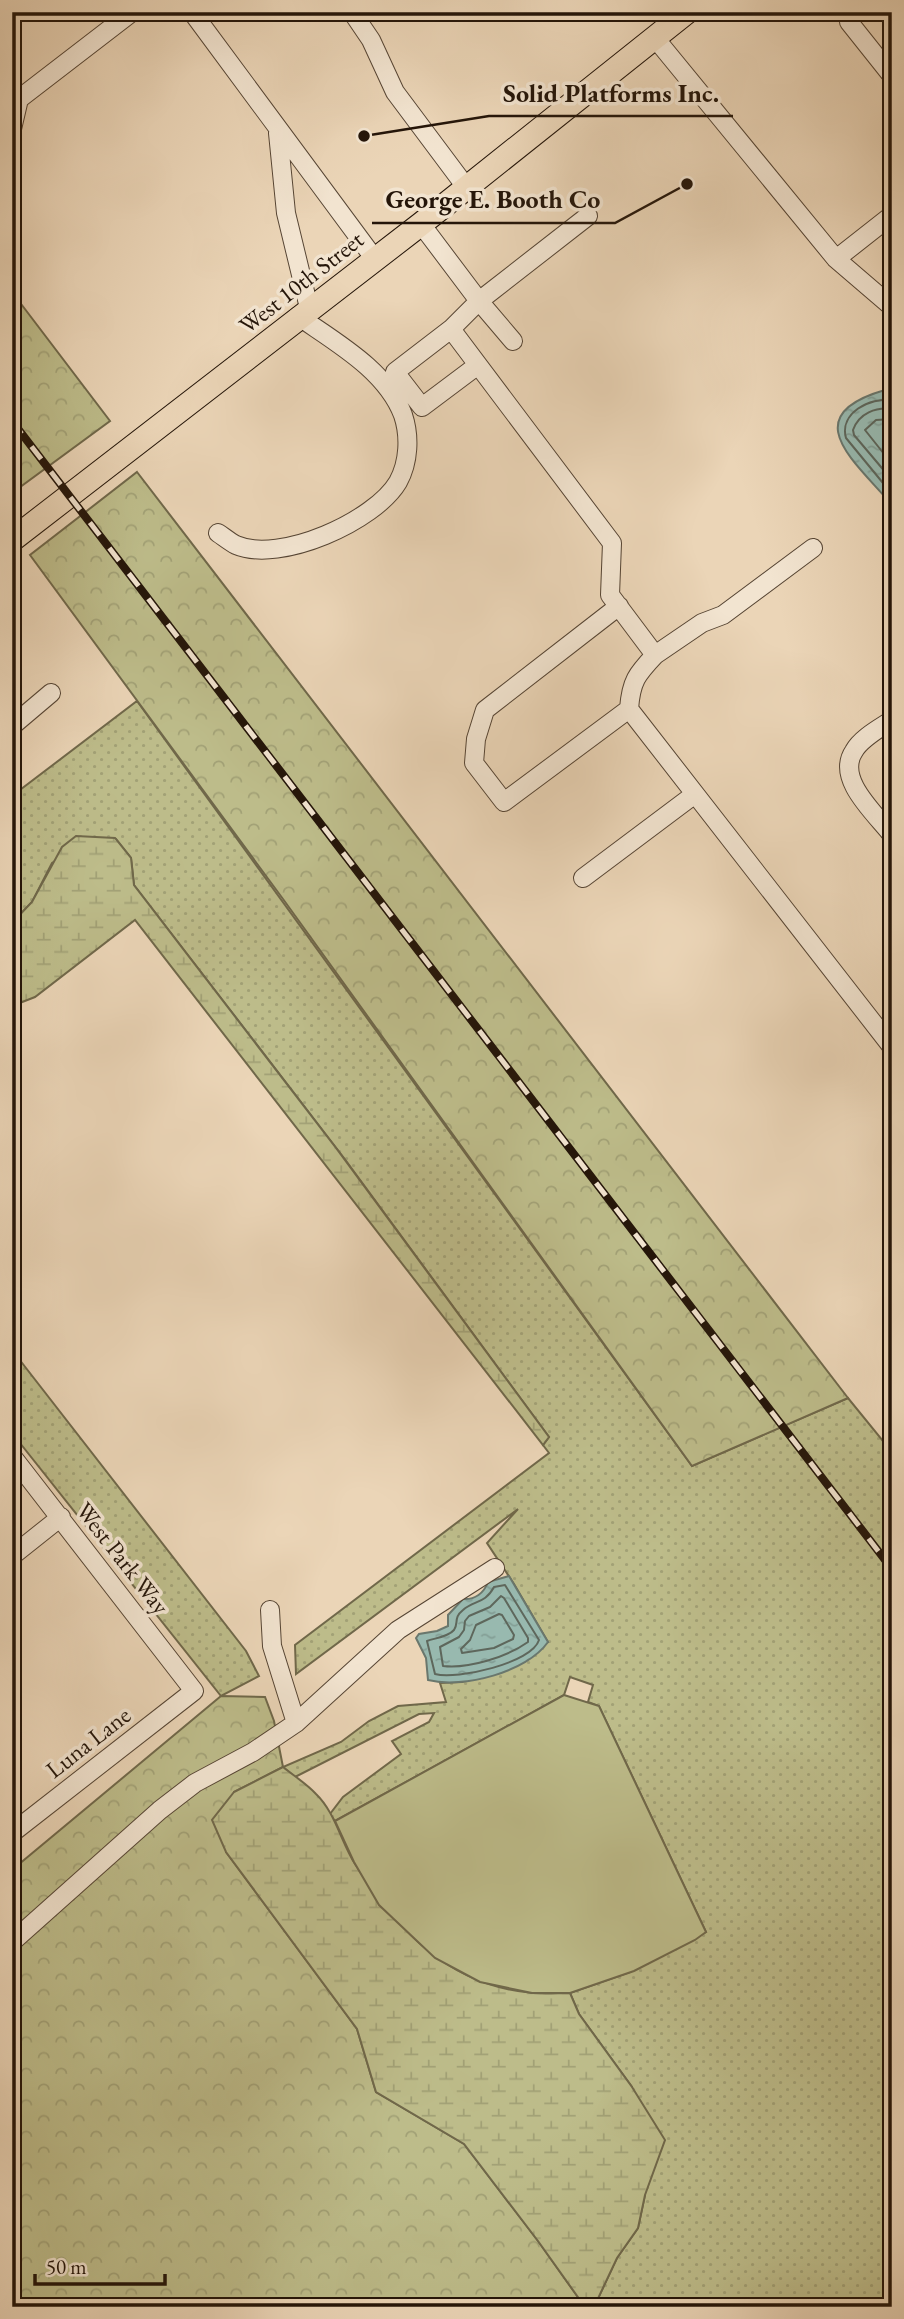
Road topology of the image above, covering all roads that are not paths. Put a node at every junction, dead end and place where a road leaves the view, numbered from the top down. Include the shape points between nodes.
1 (132, 12) edge
2 (192, 12) edge
3 (352, 12) edge
4 (686, 13) edge
5 (849, 22) dead end
6 (655, 38) junction
7 (892, 76) edge
8 (12, 129) edge
9 (278, 131) junction
10 (466, 187) junction
11 (892, 215) edge
12 (588, 216) dead end
13 (421, 224) junction
14 (374, 258) junction
15 (836, 259) junction
16 (480, 301) junction
17 (892, 307) edge
18 (304, 312) junction
19 (451, 329) junction
20 (513, 341) dead end
21 (478, 365) junction
22 (218, 533) dead end
23 (12, 540) edge
24 (813, 548) dead end
25 (619, 606) junction
26 (656, 655) junction
27 (51, 694) dead end
28 (629, 709) junction
29 (892, 719) edge
30 (12, 726) edge
31 (695, 794) junction
32 (892, 835) edge
33 (583, 878) dead end
34 (892, 1046) edge
35 (12, 1456) edge
36 (61, 1517) junction
37 (12, 1556) edge
38 (495, 1568) dead end
39 (270, 1610) dead end
40 (194, 1691) joint
41 (296, 1723) junction
42 (12, 1833) edge
43 (12, 1942) edge

1 - 8 street via 19,99
2 - 9 street
3 - 10 street via 396,92
4 - 6 main road, West 10th Street
5 - 7 street
6 - 10 main road, West 10th Street
6 - 15 street
9 - 14 street
9 - 18 street via 286,212
10 - 13 main road, West 10th Street
11 - 15 street
12 - 16 street
13 - 14 main road, West 10th Street
13 - 16 street
14 - 18 main road, West 10th Street
15 - 17 street
16 - 19 street
16 - 20 street
18 - 22 street via 371,369 402,413 408,438 398,482 382,501 348,525 303,544 271,550 249,548
18 - 23 main road, West 10th Street
19 - 21 street
19 - 21 street via 395,372 422,407
21 - 25 street via 612,543 610,594
24 - 26 street via 723,615 702,622
25 - 26 street
25 - 28 street via 485,710 475,739 474,763 504,802
26 - 28 street via 637,674
27 - 30 street
28 - 31 street
29 - 32 street via 857,746 849,767 855,787
31 - 33 street
31 - 34 street
35 - 36 street, West Park Way
36 - 37 street
36 - 40 street, West Park Way
38 - 41 street via 398,1630
39 - 41 street via 272,1646
40 - 42 street, Luna Lane
41 - 43 street via 195,1783

